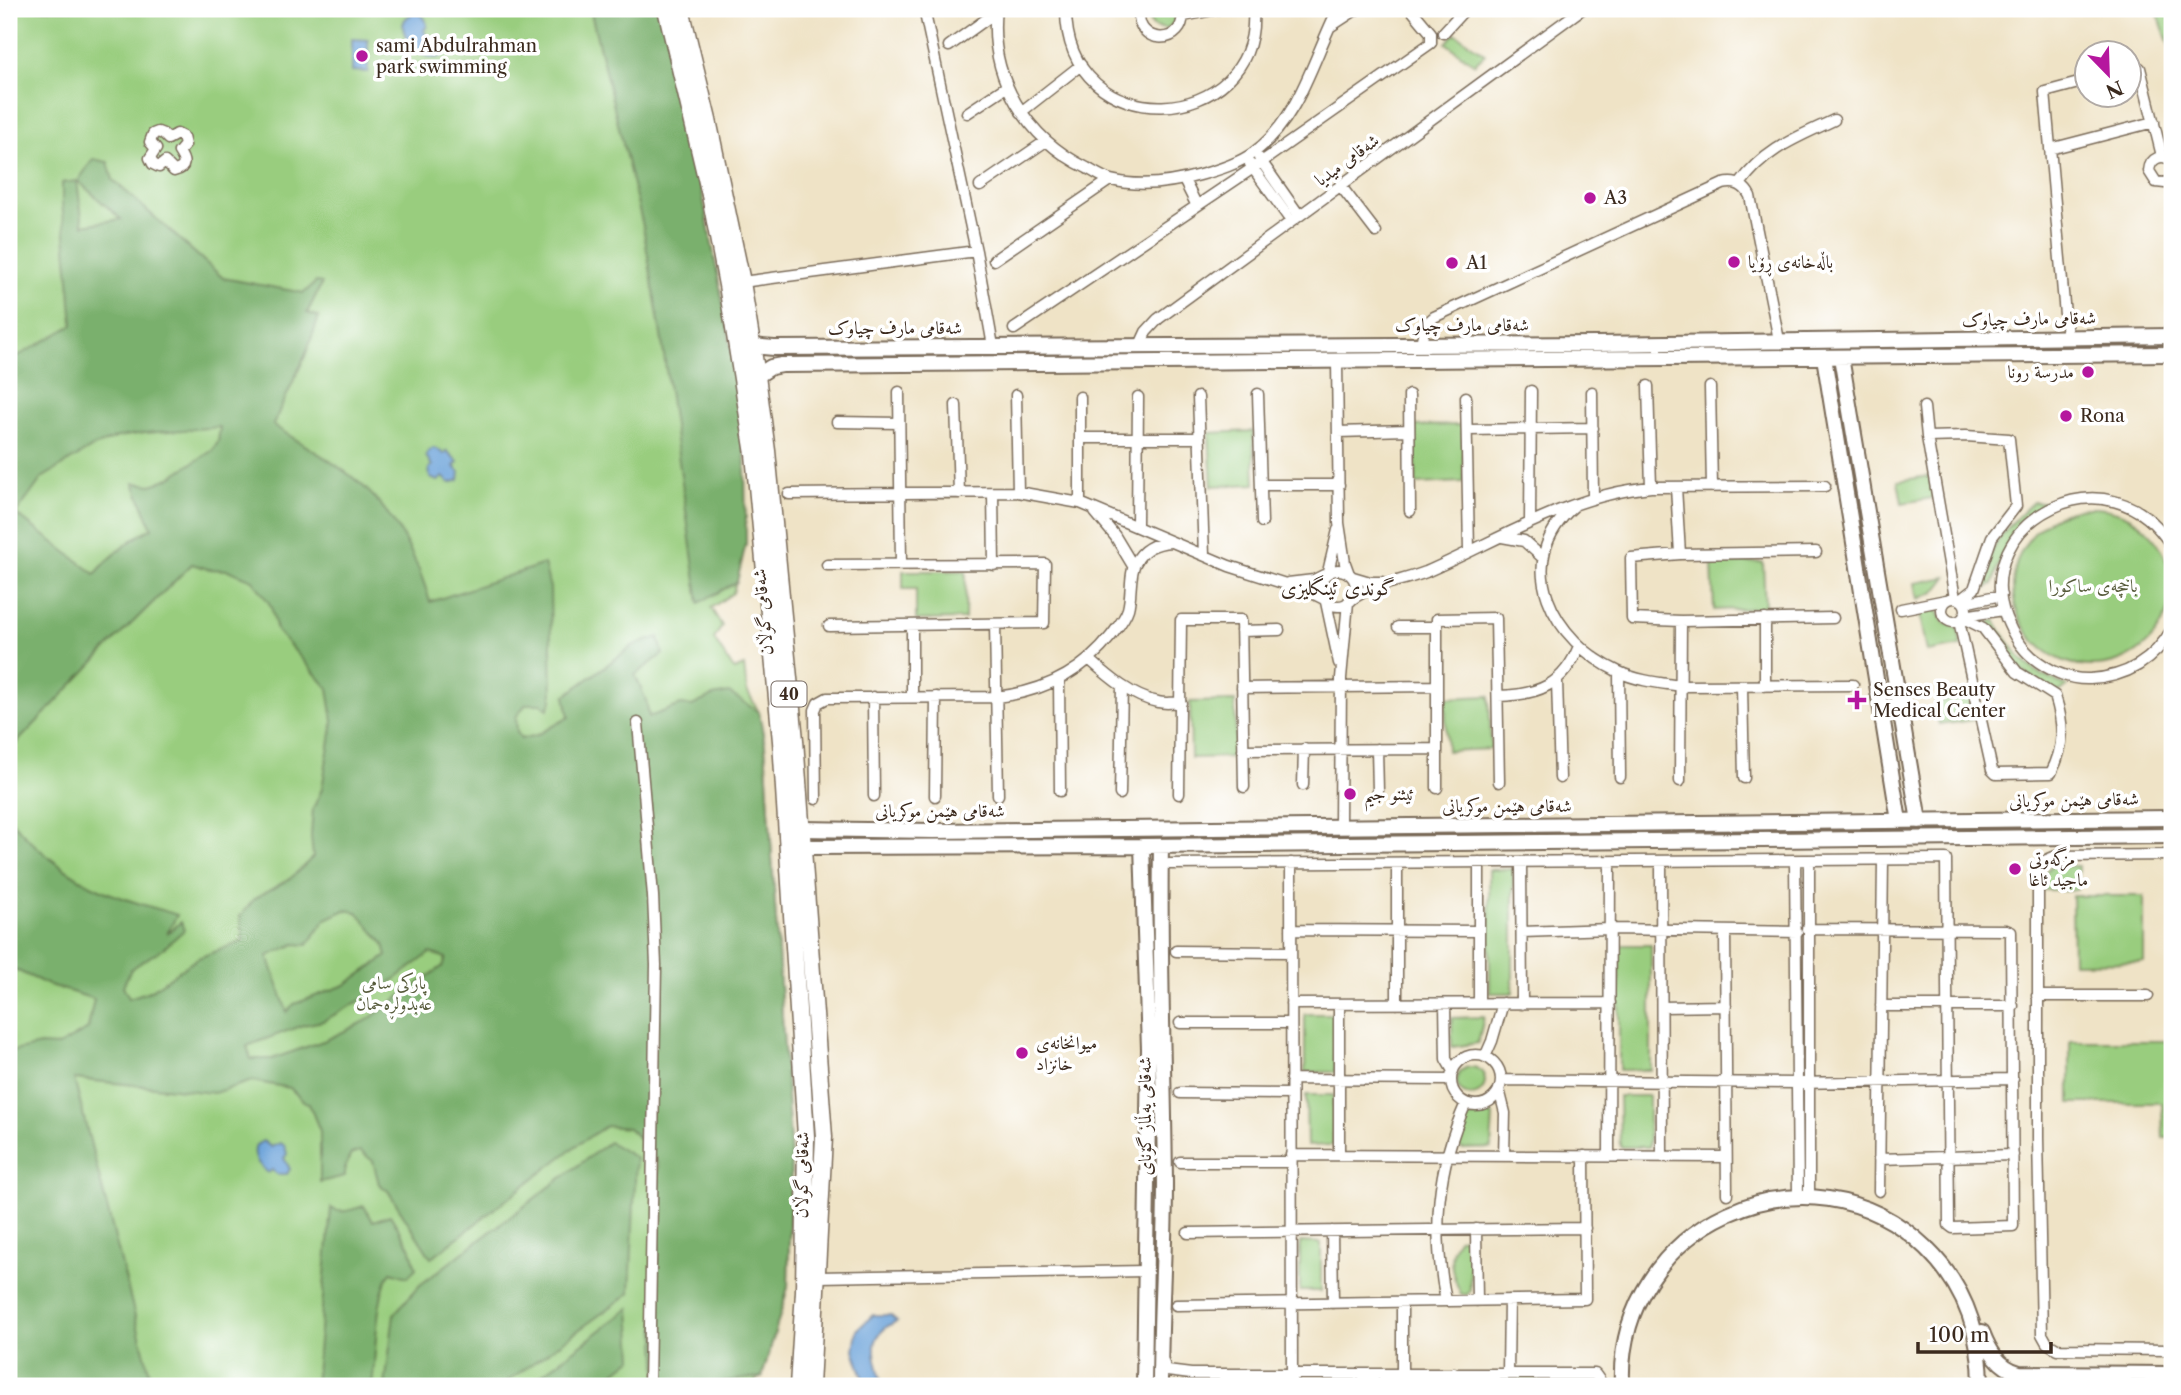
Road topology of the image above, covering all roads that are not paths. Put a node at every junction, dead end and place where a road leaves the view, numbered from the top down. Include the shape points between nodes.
1 (666, 9) edge
2 (681, 9) edge
3 (924, 9) edge
4 (1066, 9) edge
5 (1140, 9) edge
6 (1219, 9) edge
7 (1253, 9) edge
8 (1338, 9) edge
9 (1357, 9) edge
10 (1411, 9) edge
11 (1465, 9) edge
12 (1582, 9) edge
13 (995, 11) edge
14 (1183, 12) edge
15 (1329, 28) junction
16 (1443, 33) dead end
17 (949, 46) dead end
18 (1081, 65) junction
19 (2142, 76) edge
20 (2072, 85) edge
21 (1006, 87) junction
22 (1021, 112) junction
23 (967, 113) dead end
24 (1289, 117) junction
25 (1834, 120) dead end
26 (2154, 122) junction
27 (1306, 130) junction
28 (1046, 141) junction
29 (156, 149) joint
30 (2050, 149) junction
31 (1251, 155) junction
32 (2167, 159) edge
33 (1257, 165) junction
34 (2172, 179) edge
35 (1110, 180) junction
36 (1184, 180) junction
37 (1740, 184) junction
38 (1340, 185) junction
39 (981, 186) dead end
40 (1196, 204) junction
41 (1295, 218) junction
42 (1376, 232) dead end
43 (976, 251) junction
44 (994, 260) dead end
45 (742, 282) junction
46 (1014, 329) dead end
47 (2124, 336) junction
48 (2172, 336) edge
49 (2067, 337) junction
50 (1779, 340) junction
51 (1422, 344) junction
52 (1140, 345) junction
53 (1255, 345) junction
54 (752, 346) junction
55 (993, 346) junction
56 (887, 347) junction
57 (1597, 351) junction
58 (2172, 354) edge
59 (2123, 355) junction
60 (1824, 357) junction
61 (1841, 357) junction
62 (1337, 361) junction
63 (1255, 363) junction
64 (888, 366) junction
65 (1827, 375) junction
66 (757, 376) junction
67 (1844, 376) junction
68 (1648, 386) dead end
69 (1710, 387) dead end
70 (899, 391) dead end
71 (1531, 391) dead end
72 (1592, 392) dead end
73 (1258, 394) dead end
74 (1016, 395) dead end
75 (1409, 395) dead end
76 (1080, 397) dead end
77 (1138, 397) dead end
78 (1198, 397) dead end
79 (1466, 397) dead end
80 (956, 405) dead end
81 (1924, 407) dead end
82 (837, 422) dead end
83 (899, 423) junction
84 (1592, 428) junction
85 (1408, 430) junction
86 (1468, 430) junction
87 (1532, 430) junction
88 (1338, 432) junction
89 (1927, 437) junction
90 (1081, 438) junction
91 (1138, 439) junction
92 (1199, 439) junction
93 (1261, 485) junction
94 (1339, 485) junction
95 (1825, 486) dead end
96 (1651, 487) junction
97 (1676, 487) junction
98 (1712, 487) junction
99 (1018, 492) junction
100 (959, 493) junction
101 (993, 493) junction
102 (789, 494) dead end
103 (900, 495) junction
104 (1593, 498) junction
105 (1080, 503) junction
106 (1577, 503) junction
107 (1093, 509) junction
108 (1410, 511) dead end
109 (1530, 521) junction
110 (1262, 522) dead end
111 (1339, 523) junction
112 (1137, 526) junction
113 (1499, 537) junction
114 (1172, 542) junction
115 (2172, 547) edge
116 (1469, 551) junction
117 (1816, 552) dead end
118 (1680, 554) junction
119 (1204, 555) junction
120 (1543, 558) junction
121 (827, 565) dead end
122 (901, 565) junction
123 (994, 565) junction
124 (1133, 566) junction
125 (1326, 574) junction
126 (1351, 576) junction
127 (1396, 582) junction
128 (1284, 583) junction
129 (2001, 595) junction
130 (1324, 600) junction
131 (1956, 600) junction
132 (1349, 601) junction
133 (1901, 609) dead end
134 (2003, 610) junction
135 (1832, 618) dead end
136 (1962, 618) junction
137 (1765, 619) junction
138 (1681, 621) junction
139 (995, 624) junction
140 (829, 626) dead end
141 (912, 626) junction
142 (1398, 627) dead end
143 (1437, 627) junction
144 (2172, 629) edge
145 (1279, 630) dead end
146 (1241, 631) junction
147 (1579, 646) junction
148 (1090, 660) junction
149 (1619, 672) junction
150 (1059, 680) junction
151 (1557, 681) junction
152 (1341, 682) junction
153 (1853, 685) dead end
154 (1122, 686) junction
155 (1681, 686) junction
156 (1765, 686) junction
157 (1437, 687) junction
158 (1742, 687) junction
159 (1242, 688) junction
160 (1498, 696) junction
161 (873, 697) junction
162 (912, 697) junction
163 (936, 697) junction
164 (996, 697) junction
165 (1181, 703) junction
166 (638, 723) dead end
167 (1340, 748) junction
168 (1304, 749) junction
169 (1377, 749) junction
170 (1437, 749) junction
171 (1243, 750) junction
172 (1620, 777) dead end
173 (1560, 778) dead end
174 (1744, 778) dead end
175 (1681, 780) dead end
176 (1499, 782) dead end
177 (1303, 785) dead end
178 (1244, 787) dead end
179 (1437, 788) dead end
180 (1060, 791) dead end
181 (1378, 791) dead end
182 (1120, 794) dead end
183 (1179, 794) dead end
184 (998, 795) dead end
185 (874, 796) dead end
186 (935, 796) dead end
187 (816, 799) dead end
188 (2172, 818) edge
189 (2038, 820) junction
190 (1899, 821) junction
191 (1919, 821) junction
192 (1584, 824) junction
193 (1340, 826) junction
194 (800, 830) junction
195 (953, 831) junction
196 (2037, 836) junction
197 (2172, 836) edge
198 (1585, 841) junction
199 (1142, 846) junction
200 (1161, 846) junction
201 (801, 847) junction
202 (953, 847) junction
203 (2172, 855) edge
204 (1883, 860) junction
205 (1795, 861) junction
206 (1809, 861) junction
207 (1479, 862) junction
208 (1521, 862) junction
209 (1610, 862) junction
210 (1661, 862) junction
211 (1291, 863) junction
212 (1397, 863) junction
213 (1169, 864) dead end
214 (1610, 929) junction
215 (1882, 929) junction
216 (1291, 930) junction
217 (1397, 930) junction
218 (1479, 930) junction
219 (1662, 930) junction
220 (1802, 930) junction
221 (1947, 930) junction
222 (1522, 932) junction
223 (1725, 932) junction
224 (1177, 951) dead end
225 (1291, 952) junction
226 (2037, 996) junction
227 (2148, 996) dead end
228 (1445, 1003) junction
229 (1479, 1003) junction
230 (1503, 1003) junction
231 (1610, 1003) junction
232 (1291, 1004) junction
233 (1339, 1004) junction
234 (1397, 1004) junction
235 (1522, 1004) junction
236 (1726, 1006) junction
237 (1881, 1006) junction
238 (1948, 1006) junction
239 (2013, 1006) junction
240 (1662, 1007) junction
241 (1180, 1023) dead end
242 (1291, 1023) junction
243 (1485, 1057) junction
244 (1452, 1076) junction
245 (1291, 1079) junction
246 (1340, 1079) junction
247 (2013, 1079) junction
248 (1610, 1080) junction
249 (1948, 1080) junction
250 (1662, 1081) junction
251 (1726, 1082) junction
252 (1880, 1082) junction
253 (1802, 1083) junction
254 (1500, 1085) junction
255 (1180, 1093) dead end
256 (1291, 1094) junction
257 (1466, 1103) junction
258 (1339, 1155) junction
259 (2013, 1155) junction
260 (1445, 1156) junction
261 (1504, 1156) junction
262 (1584, 1156) junction
263 (1609, 1156) junction
264 (1662, 1157) junction
265 (1726, 1157) junction
266 (1291, 1158) junction
267 (1949, 1158) junction
268 (1880, 1159) junction
269 (1180, 1162) dead end
270 (1879, 1191) dead end
271 (1727, 1194) dead end
272 (1804, 1197) junction
273 (1147, 1214) junction
274 (1164, 1214) junction
275 (1585, 1228) junction
276 (1476, 1229) junction
277 (1438, 1230) junction
278 (1332, 1231) junction
279 (1292, 1232) junction
280 (1188, 1233) dead end
281 (1146, 1271) junction
282 (818, 1277) junction
283 (1509, 1300) junction
284 (1446, 1301) junction
285 (1477, 1301) junction
286 (1966, 1301) junction
287 (1402, 1302) junction
288 (1292, 1303) junction
289 (1333, 1303) junction
290 (1176, 1305) dead end
291 (2172, 1350) edge
292 (1160, 1355) junction
293 (1402, 1373) junction
294 (1454, 1373) junction
295 (1508, 1373) junction
296 (1291, 1374) junction
297 (2172, 1374) edge
298 (2172, 1381) edge
299 (649, 1386) edge
300 (798, 1386) edge
301 (811, 1386) edge
302 (1144, 1386) edge
303 (1160, 1386) edge
304 (1292, 1386) edge
305 (1456, 1386) edge
306 (1595, 1386) edge
307 (1622, 1386) edge
308 (1981, 1386) edge
309 (2008, 1386) edge

1 - 300 main road, شەقامی گوڵان / 40 via 710,195 754,454 781,741 806,1136
2 - 45 main road, شەقامی گوڵان / 40
3 - 43 street
4 - 18 street via 1068,32
5 - 14 street via 1141,26 1159,38 1179,30
6 - 14 street
7 - 18 street via 1249,42 1237,68 1217,88 1192,102 1165,108 1137,105 1105,90
8 - 15 street
9 - 15 street
10 - 27 street via 1431,33 1431,43
11 - 16 street
12 - 38 street, شەقامی میدیا
13 - 17 street
13 - 21 street
15 - 24 street
18 - 22 street
19 - 26 street
20 - 30 street via 2045,92
21 - 22 street
21 - 23 street
22 - 28 street
24 - 27 street
24 - 31 street
25 - 37 street via 1770,153
26 - 30 street
26 - 32 street
27 - 33 street
28 - 35 street via 1070,160
28 - 39 street
29 - 29 street via 150,142 153,134 183,137 185,145 179,152 184,165 174,171 165,162 153,164 150,159
30 - 49 street
31 - 33 street
31 - 36 street
32 - 34 street via 2151,163 2150,176 2160,183
33 - 40 street
33 - 41 street
35 - 36 street via 1151,185
35 - 44 street
36 - 40 street
37 - 50 street via 1750,196
37 - 51 street via 1723,184 1434,317 1425,325
38 - 41 street, شەقامی میدیا
38 - 42 street
40 - 46 street
41 - 52 street, شەقامی میدیا via 1158,319
43 - 45 street
43 - 55 street
45 - 54 main road, شەقامی گوڵان / 40
47 - 48 street, شەقامی مارف چیاوک
47 - 49 street, شەقامی مارف چیاوک
47 - 59 street
49 - 50 street, شەقامی مارف چیاوک
50 - 57 street, شەقامی مارف چیاوک
51 - 53 street, شەقامی مارف چیاوک
51 - 57 street, شەقامی مارف چیاوک
52 - 53 street, شەقامی مارف چیاوک
52 - 55 street, شەقامی مارف چیاوک
53 - 63 street
54 - 56 street, شەقامی مارف چیاوک
54 - 66 main road, شەقامی گوڵان / 40
55 - 56 street, شەقامی مارف چیاوک
56 - 64 street
57 - 60 street, شەقامی مارف چیاوک
57 - 62 street, شەقامی مارف چیاوک
58 - 59 street, شەقامی مارف چیاوک
59 - 61 street, شەقامی مارف چیاوک
60 - 61 street, شەقامی مارف چیاوک
60 - 65 street
61 - 67 street
62 - 63 street, شەقامی مارف چیاوک
62 - 88 street
63 - 64 street, شەقامی مارف چیاوک
64 - 66 street, شەقامی مارف چیاوک via 782,365
65 - 67 street
65 - 190 street
66 - 194 main road, شەقامی گوڵان / 40 via 795,740
67 - 191 street
68 - 96 street
69 - 98 street
70 - 83 street
71 - 87 street
72 - 84 street
73 - 93 street
74 - 99 street
75 - 85 street
76 - 90 street
77 - 91 street
78 - 92 street
79 - 86 street
80 - 100 street
81 - 89 street
82 - 83 street
83 - 103 street
84 - 87 street
84 - 104 street
85 - 88 street
85 - 108 street
86 - 87 street
86 - 116 street
87 - 109 street
88 - 94 street
89 - 131 street
89 - 131 street via 2009,439 2016,506 1993,537 1974,589
90 - 91 street
90 - 105 street
91 - 92 street
91 - 112 street
92 - 119 street
93 - 94 street
93 - 110 street
94 - 111 street
95 - 98 street
96 - 97 street
96 - 104 street
97 - 98 street
97 - 118 street
99 - 101 street
99 - 105 street
100 - 101 street
100 - 103 street
101 - 123 street
102 - 103 street
103 - 122 street
104 - 106 street
105 - 107 street
106 - 109 street
106 - 120 street via 1555,528
107 - 112 street
107 - 124 street
109 - 113 street
111 - 125 street
111 - 126 street
112 - 114 street
113 - 116 street
113 - 120 street via 1524,541
114 - 119 street
114 - 124 street via 1149,548
115 - 129 street via 2151,520 2117,501 2078,499 2060,504 2042,512 2015,540 2001,576
116 - 127 street
117 - 118 street
118 - 138 street via 1631,558 1632,619
119 - 128 street
120 - 147 street via 1547,602
121 - 122 street
122 - 123 street
123 - 139 street via 1045,564 1044,623
124 - 148 street via 1128,612
125 - 126 street via 1341,570
125 - 128 street
125 - 130 street via 1319,588
126 - 127 street
126 - 132 street via 1356,589
127 - 132 street
128 - 130 street
129 - 131 street
129 - 134 street
130 - 132 street via 1336,606
130 - 152 street via 1331,616
131 - 133 street
131 - 136 street via 1966,611
131 - 136 street via 1941,608 1943,615 1952,622
132 - 152 street
134 - 136 street
134 - 144 street via 2024,650 2063,675 2085,679 2130,671 2149,659
135 - 137 street
136 - 136 street via 1992,770 1996,775 2052,773 2064,738 2055,696 2017,672 1983,628
137 - 138 street
137 - 156 street
138 - 155 street
139 - 141 street
139 - 164 street
140 - 141 street
141 - 162 street
142 - 143 street
143 - 157 street
143 - 160 street via 1437,619 1496,618
145 - 146 street
146 - 159 street
146 - 165 street via 1241,620 1181,620
147 - 149 street
147 - 151 street
148 - 150 street
148 - 154 street
149 - 155 street
149 - 172 street
150 - 164 street
150 - 180 street
151 - 160 street via 1516,696
151 - 173 street
152 - 157 street
152 - 159 street
152 - 167 street
153 - 156 street
154 - 165 street via 1157,702
154 - 182 street
155 - 158 street
155 - 175 street
156 - 158 street
157 - 170 street
158 - 174 street
159 - 171 street
160 - 176 street
161 - 162 street
161 - 185 street
161 - 187 street via 827,698 816,706
162 - 163 street
163 - 164 street
163 - 186 street
164 - 184 street
165 - 183 street
166 - 299 street via 656,965
167 - 168 street
167 - 169 street
167 - 193 street
168 - 171 street
168 - 177 street
169 - 170 street
169 - 181 street
170 - 179 street
171 - 178 street
188 - 189 street, شەقامی هێمن موکریانی
189 - 191 street, شەقامی هێمن موکریانی
189 - 196 street
190 - 191 street, شەقامی هێمن موکریانی
190 - 192 street, شەقامی هێمن موکریانی
192 - 193 street, شەقامی هێمن موکریانی
192 - 198 street
193 - 195 street, شەقامی هێمن موکریانی
194 - 195 street, شەقامی هێمن موکریانی
194 - 201 main road, شەقامی گوڵان / 40
195 - 202 street
196 - 197 street, شەقامی هێمن موکریانی
196 - 198 street, شەقامی هێمن موکریانی
198 - 200 street, شەقامی هێمن موکریانی
199 - 200 street, شەقامی هێمن موکریانی
199 - 202 street, شەقامی هێمن موکریانی
199 - 273 street, شەقامی یەڵماز گۆنای via 1149,1049
200 - 274 street, شەقامی یەڵماز گۆنای
201 - 202 street, شەقامی هێمن موکریانی
201 - 282 main road, شەقامی گوڵان / 40 via 824,1137
203 - 226 street via 2056,856 2044,861 2038,872
204 - 206 street
204 - 215 street
204 - 221 street via 1946,859
205 - 206 street
205 - 210 street
205 - 220 street
206 - 220 street
207 - 208 street
207 - 212 street
207 - 218 street
208 - 209 street
208 - 222 street
209 - 210 street
209 - 214 street
210 - 219 street
211 - 212 street
211 - 213 street
211 - 216 street
212 - 217 street
214 - 219 street
214 - 222 street
214 - 231 street
215 - 220 street
215 - 221 street
215 - 237 street
216 - 217 street
216 - 225 street
217 - 218 street
217 - 234 street
218 - 229 street
219 - 223 street
219 - 240 street
220 - 223 street
220 - 253 street
221 - 238 street
221 - 239 street via 2011,932
222 - 235 street
223 - 236 street
224 - 225 street
225 - 232 street
226 - 227 street
226 - 291 street via 2042,1334 2057,1349
228 - 229 street
228 - 234 street
228 - 244 street via 1446,1059
229 - 230 street
230 - 235 street
230 - 243 street
231 - 235 street
231 - 248 street
232 - 233 street
232 - 242 street
233 - 234 street
233 - 246 street
236 - 240 street
236 - 251 street
237 - 238 street
237 - 252 street
238 - 239 street
238 - 249 street
239 - 247 street
240 - 250 street
241 - 242 street
242 - 245 street
243 - 244 street via 1470,1056 1457,1064
243 - 254 street via 1496,1066
244 - 246 street
244 - 257 street via 1455,1094
245 - 246 street
245 - 256 street
246 - 258 street
247 - 249 street
247 - 259 street
248 - 250 street
248 - 254 street
248 - 263 street
249 - 252 street
249 - 267 street
250 - 251 street
250 - 264 street
251 - 253 street
251 - 265 street
252 - 253 street
252 - 268 street
253 - 272 street
254 - 257 street via 1489,1101
254 - 261 street
255 - 256 street
256 - 266 street
257 - 260 street
258 - 260 street
258 - 266 street
259 - 267 street
259 - 267 street via 2014,1223 2009,1228 1950,1225
260 - 261 street
260 - 277 street
261 - 262 street
262 - 263 street
262 - 275 street
263 - 264 street
264 - 265 street
265 - 271 street
266 - 269 street
266 - 279 street
267 - 268 street
268 - 270 street
272 - 286 street via 1856,1204 1901,1227 1944,1267
272 - 307 street via 1762,1202 1725,1215 1670,1255 1634,1312 1624,1349
273 - 274 street
273 - 281 street, شەقامی یەڵماز گۆنای
274 - 292 street, شەقامی یەڵماز گۆنای
275 - 276 street
275 - 283 street via 1585,1299
276 - 277 street
276 - 285 street
277 - 278 street
277 - 284 street
278 - 279 street
278 - 289 street
279 - 280 street
279 - 288 street
281 - 282 street
281 - 302 street, شەقامی یەڵماز گۆنای
282 - 301 main road, شەقامی گوڵان / 40
283 - 285 street
283 - 295 street
284 - 285 street
284 - 287 street
286 - 297 street via 1994,1356 2012,1371
286 - 308 street via 1979,1347
287 - 289 street
287 - 293 street
288 - 289 street
288 - 290 street
288 - 296 street
292 - 296 street via 1167,1371
292 - 303 street, شەقامی یەڵماز گۆنای
293 - 294 street
293 - 296 street
294 - 295 street
294 - 305 street
295 - 306 street via 1595,1374 1600,1381
296 - 304 street
298 - 309 street

